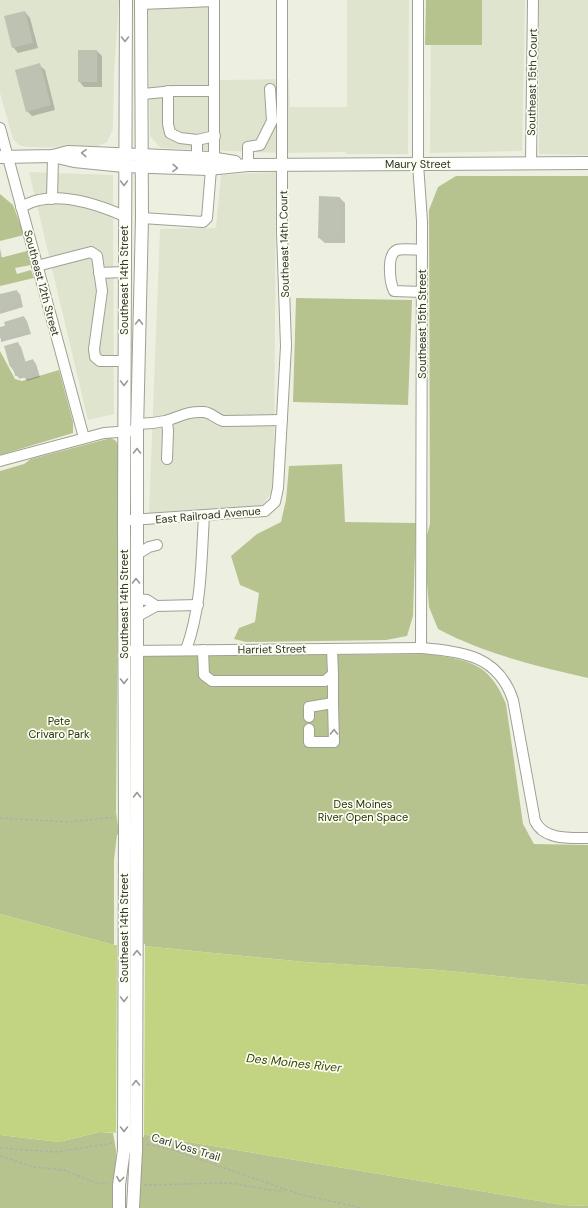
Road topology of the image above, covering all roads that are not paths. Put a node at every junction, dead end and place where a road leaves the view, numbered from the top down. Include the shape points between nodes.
1 (126, 0) edge
2 (214, 0) edge
3 (282, 0) edge
4 (418, 0) edge
5 (533, 0) edge
6 (142, 2) edge
7 (270, 89) dead end
8 (168, 91) junction
9 (214, 91) junction
10 (142, 94) junction
11 (0, 128) edge
12 (215, 136) junction
13 (197, 140) junction
14 (53, 156) junction
15 (4, 157) edge
16 (197, 157) junction
17 (124, 160) junction
18 (143, 161) junction
19 (531, 163) junction
20 (588, 163) edge
21 (213, 164) junction
22 (283, 164) junction
23 (418, 164) junction
24 (248, 165) junction
25 (52, 199) junction
26 (21, 207) junction
27 (124, 216) junction
28 (142, 218) junction
29 (422, 250) junction
30 (37, 266) junction
31 (124, 272) junction
32 (99, 273) junction
33 (422, 292) junction
34 (124, 361) junction
35 (282, 420) junction
36 (166, 421) junction
37 (137, 427) junction
38 (124, 431) junction
39 (84, 438) junction
40 (167, 460) dead end
41 (0, 461) edge
42 (278, 488) joint
43 (204, 516) junction
44 (124, 520) junction
45 (136, 520) junction
46 (157, 545) dead end
47 (136, 555) junction
48 (136, 599) junction
49 (198, 605) junction
50 (156, 606) junction
51 (136, 617) junction
52 (421, 648) junction
53 (332, 649) junction
54 (186, 650) junction
55 (203, 650) junction
56 (123, 651) junction
57 (136, 651) junction
58 (333, 674) junction
59 (333, 703) junction
60 (309, 717) dead end
61 (309, 729) dead end
62 (588, 838) edge
63 (119, 1208) edge
64 (133, 1208) edge

1 -> 17 main road, Southeast 14th Street
2 - 6 street
2 - 9 street
3 - 22 street, Southeast 14th Court
4 - 23 street, Southeast 15th Street
5 - 19 street, Southeast 15th Court
6 - 10 main road, Southeast 14th Street
7 - 24 street via 272,121 260,145 248,147
8 - 9 street
8 - 10 street
8 - 13 street via 170,134
9 - 12 street
10 - 18 main road, Southeast 14th Street
11 - 15 street, Southeast 12th Street
12 - 13 street
12 - 21 street
13 - 16 street
14 - 15 main road, Maury Street
14 - 17 main road, Maury Street via 74,161
14 - 25 street
15 - 26 street, Southeast 12th Street
16 - 18 main road, Maury Street
16 - 21 main road, Maury Street
17 - 18 main road, Maury Street
17 -> 27 main road, Southeast 14th Street
18 -> 21 main road, Maury Street
18 - 28 main road, Southeast 14th Street
19 - 20 main road, Maury Street
19 - 23 main road, Maury Street
21 - 24 main road, Maury Street
21 - 28 street via 209,212 203,222
22 - 23 main road, Maury Street
22 - 24 main road, Maury Street
22 - 35 street, Southeast 14th Court via 282,232 286,346
23 - 29 street, Southeast 15th Street
25 - 26 street via 38,200
25 - 27 street via 96,204
26 - 30 street, Southeast 12th Street
27 - 31 main road, Southeast 14th Street
37 -> 28 main road, Southeast 14th Street
29 - 33 street, Southeast 15th Street
29 - 33 street via 397,250 390,259 390,284 394,291
30 - 32 street via 91,252 97,256
30 - 39 street, Southeast 12th Street
31 - 32 street
31 - 34 main road, Southeast 14th Street
32 - 34 street via 102,291 95,357 100,361
33 - 52 street, Southeast 15th Street
34 -> 38 main road, Southeast 14th Street
35 - 36 street via 223,421 204,412 182,414
35 - 42 street, Southeast 14th Court
36 - 37 street
36 - 40 street
37 - 38 street
45 -> 37 main road, Southeast 14th Street
38 - 39 street
38 - 44 main road, Southeast 14th Street
39 - 41 street
42 - 43 street, East Railroad Avenue via 275,502 265,511
43 - 45 street, East Railroad Avenue
43 - 49 street
44 - 45 street, East Railroad Avenue
44 - 56 main road, Southeast 14th Street
45 - 47 main road, Southeast 14th Street
46 - 47 street
48 -> 47 main road, Southeast 14th Street
48 - 50 street via 147,600
48 - 51 main road, Southeast 14th Street
49 - 50 street
49 - 54 street
50 - 51 street
51 - 57 main road, Southeast 14th Street
52 - 53 street, Harriet Street
52 - 62 street, Harriet Street via 473,656 490,664 503,678 513,700 538,827 548,835
53 - 55 street, Harriet Street
53 - 58 street
54 - 55 street, Harriet Street
54 - 57 street, Harriet Street
55 - 58 street via 204,675 212,681 325,681
56 - 57 street, Harriet Street
56 -> 63 main road, Southeast 14th Street, bridge via 125,834
64 -> 57 main road, Southeast 14th Street, bridge via 139,1146
58 - 59 street
59 - 60 street via 309,707
61 -> 59 street via 309,742 334,742

